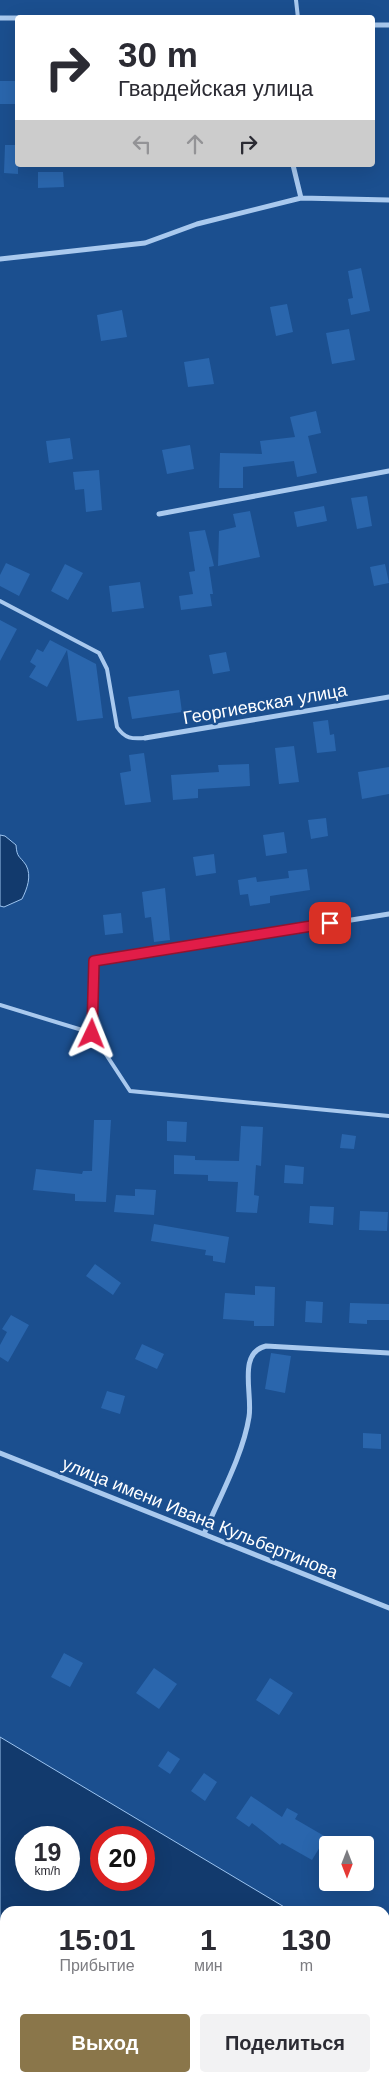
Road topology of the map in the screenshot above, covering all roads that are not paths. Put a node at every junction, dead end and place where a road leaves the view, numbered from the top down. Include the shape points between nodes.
1 (296, 0) edge
2 (298, 15) edge
3 (0, 18) edge
4 (15, 18) edge
5 (375, 25) edge
6 (389, 25) edge
7 (293, 167) edge
8 (301, 198) junction
9 (389, 200) edge
10 (0, 259) edge
11 (389, 472) edge
12 (159, 514) dead end
13 (0, 601) edge
14 (389, 696) edge
15 (145, 738) joint
16 (389, 914) edge
17 (94, 961) joint
18 (0, 1005) edge
19 (92, 1034) junction
20 (389, 1116) edge
21 (389, 1353) edge
22 (0, 1453) edge
23 (204, 1534) junction
24 (389, 1608) edge

1 - 2 lane
3 - 4 street
5 - 6 street
7 - 8 street
8 - 9 street
8 - 10 street via 197,224 144,243
11 - 12 street
13 - 15 lane via 99,653 107,669 117,727 130,739
14 - 15 street, Георгиевская улица
16 - 17 street
17 - 19 lane
18 - 19 lane
19 - 20 lane via 130,1091
21 - 23 street via 266,1346 252,1353 249,1362 249,1416 240,1448
22 - 23 street, улица имени Ивана Кульбертинова
23 - 24 street, улица имени Ивана Кульбертинова

